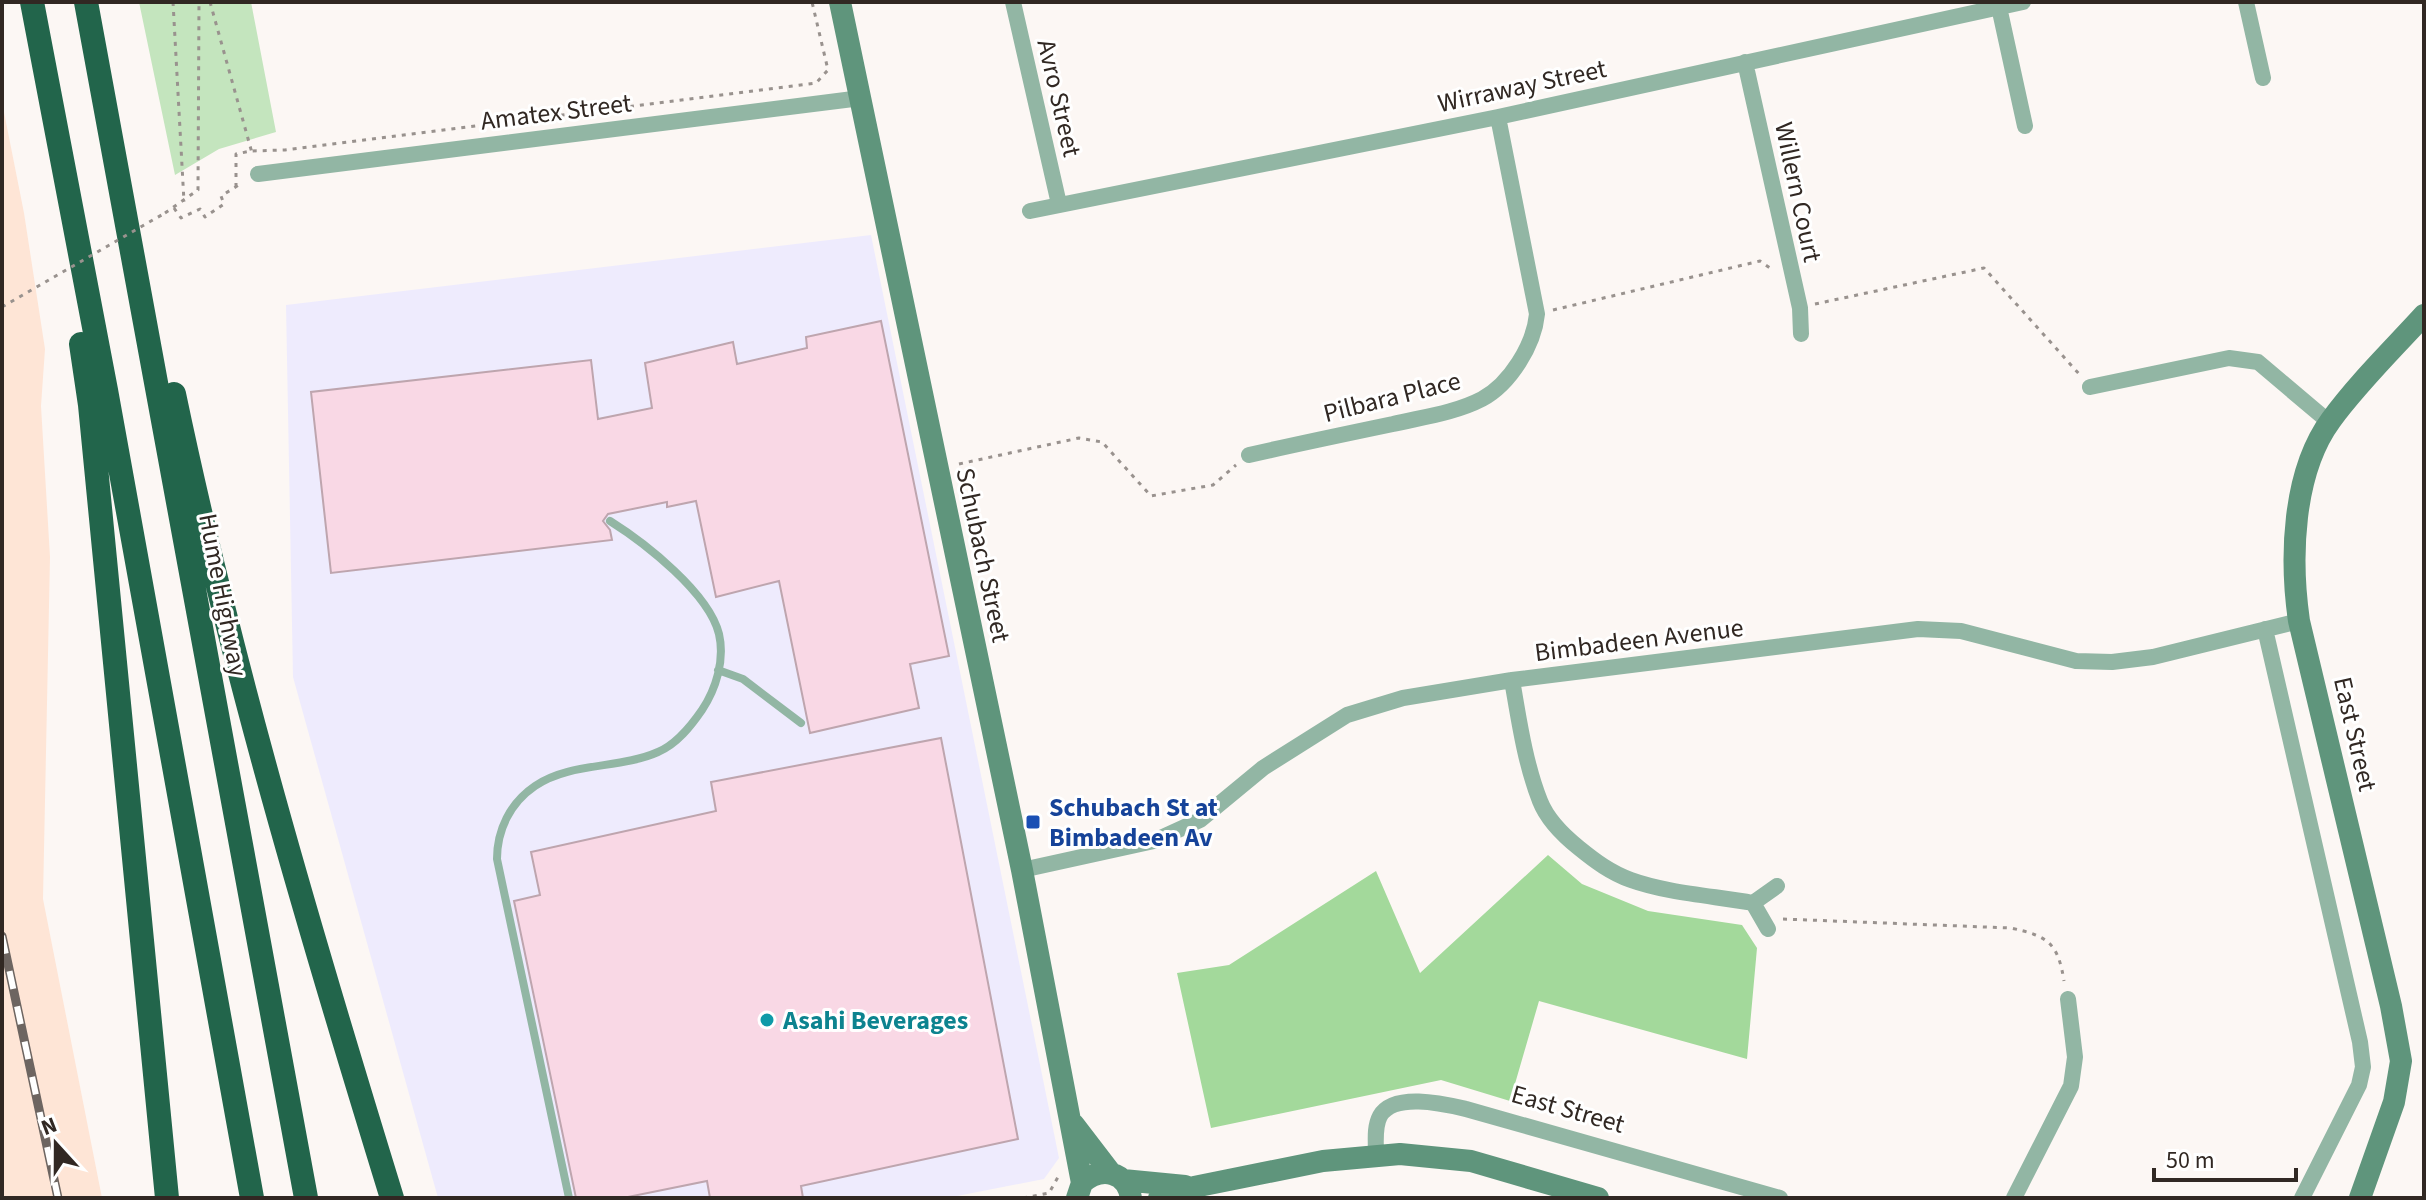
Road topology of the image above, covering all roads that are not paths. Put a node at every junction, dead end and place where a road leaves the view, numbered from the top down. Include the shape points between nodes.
1 (30, 2) edge
2 (86, 2) edge
3 (840, 2) edge
4 (1013, 2) edge
5 (2023, 2) edge
6 (2246, 2) edge
7 (1999, 7) junction
8 (1745, 62) junction
9 (2263, 78) dead end
10 (861, 98) junction
11 (104, 104) junction
12 (1498, 117) junction
13 (2025, 126) dead end
14 (258, 174) road end
15 (1059, 204) junction
16 (1030, 211) dead end
17 (2424, 315) edge
18 (1801, 334) dead end
19 (2090, 387) road end
20 (2329, 422) junction
21 (1249, 455) road end
22 (610, 521) dead end
23 (2299, 621) junction
24 (2265, 629) junction
25 (718, 670) junction
26 (1512, 680) junction
27 (801, 723) dead end
28 (1022, 870) junction
29 (1777, 886) dead end
30 (1753, 903) junction
31 (1766, 924) road end
32 (2068, 999) road end
33 (1070, 1119) junction
34 (1376, 1154) junction
35 (1121, 1183) edge
36 (1194, 1187) junction
37 (1077, 1193) edge
38 (167, 1198) edge
39 (252, 1198) edge
40 (306, 1198) edge
41 (392, 1198) edge
42 (569, 1198) edge
43 (1159, 1198) edge
44 (1598, 1198) edge
45 (1780, 1198) edge
46 (2014, 1198) edge
47 (2302, 1198) edge
48 (2360, 1198) edge

1 - 38 highway via 90,405
1 - 39 highway
2 - 11 highway, Hume Highway
3 - 10 main road, Schubach Street
4 - 15 street, Avro Street
5 - 7 street, Wirraway Street
6 - 9 street
7 - 8 street, Wirraway Street
7 - 13 street
8 - 12 street, Wirraway Street
8 - 18 street, Willern Court via 1800,308
10 - 14 street, Amatex Street
10 - 28 main road, Schubach Street
11 - 40 highway, Hume Highway
11 - 41 highway via 131,190 196,501 243,685 297,887
12 - 15 street, Wirraway Street
12 - 21 street, Pilbara Place via 1537,314 1515,368 1483,399 1449,412
15 - 16 street, Wirraway Street
17 - 20 main road, East Street
19 - 20 street via 2229,358 2258,362
20 - 23 main road, East Street via 2298,505 2293,570
22 - 25 lane via 645,543 706,607 719,634
23 - 24 street, Bimbadeen Avenue
23 - 48 main road, East Street via 2401,1061 2394,1102
24 - 26 street, Bimbadeen Avenue via 2112,662 2076,661 1961,631 1918,629
24 - 47 street via 2363,1067
25 - 27 lane via 743,679
25 - 42 lane via 706,703 671,745 647,756 548,778 520,799 501,828 497,859
26 - 28 street, Bimbadeen Avenue via 1403,698 1347,715 1263,768 1200,820 1154,841
26 - 30 street via 1540,803 1571,842 1632,881
28 - 33 main road, Schubach Street
29 - 30 street
30 - 31 street
32 - 46 street via 2075,1057 2071,1086
33 - 35 main road, Schubach Street
33 - 37 main road, Schubach Street
34 - 36 main road
34 - 44 main road via 1471,1161
34 - 45 street, East Street via 1377,1124 1384,1111 1397,1104 1432,1102
35 - 36 main road
35 - 37 main road via 1099,1172
36 - 43 main road

